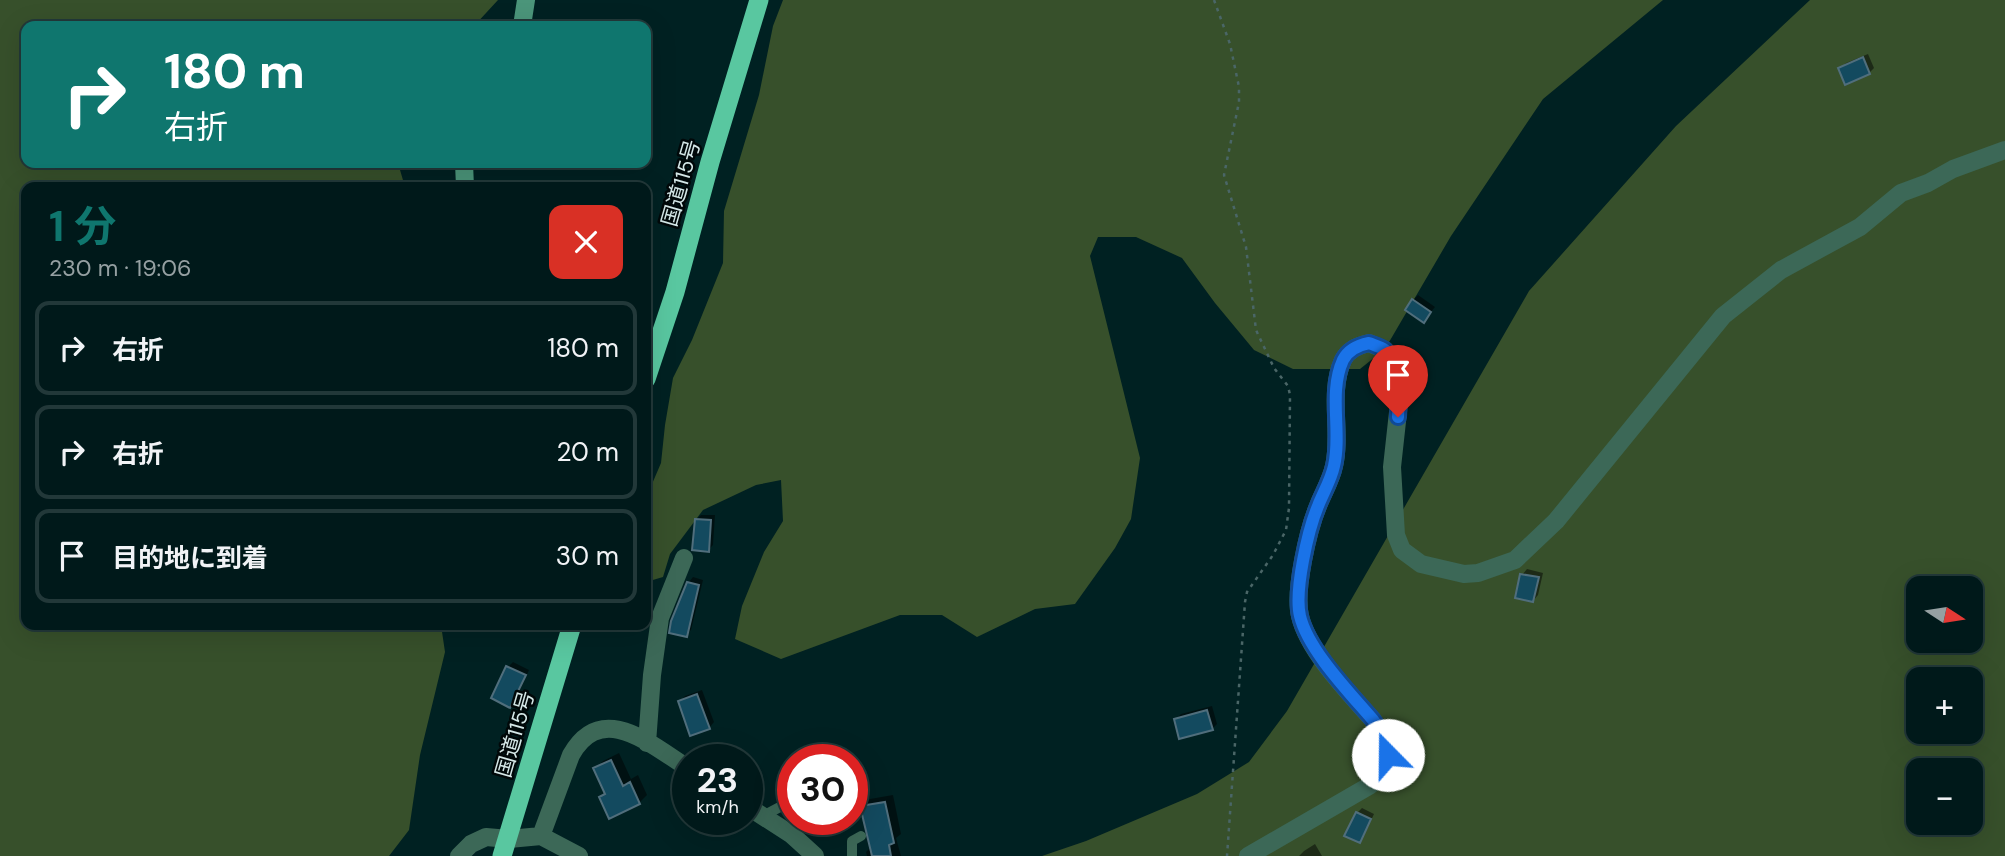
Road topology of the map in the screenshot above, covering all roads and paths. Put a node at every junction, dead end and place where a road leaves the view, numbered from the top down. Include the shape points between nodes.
1 (526, 0) edge
2 (759, 0) edge
3 (1214, 0) edge
4 (523, 21) edge
5 (2005, 150) edge
6 (651, 364) edge
7 (684, 558) dead end
8 (570, 630) edge
9 (647, 743) junction
10 (672, 758) edge
11 (763, 816) edge
12 (541, 836) junction
13 (861, 836) dead end
14 (505, 847) edge
15 (459, 856) edge
16 (579, 856) edge
17 (815, 856) edge
18 (852, 856) edge
19 (1227, 856) edge
20 (1248, 856) edge

1 - 4 main road
2 - 6 highway, 国道115号
3 - 19 path via 1239,87 1224,174 1246,247 1256,330 1290,395 1286,530 1245,602
5 - 20 street via 1901,193 1860,227 1781,270 1746,296 1723,316 1556,522 1516,560 1502,567 1464,574 1421,564 1402,551 1396,534 1392,467 1398,378 1385,350 1369,343 1350,351 1338,378 1334,467 1317,508 1301,574 1299,613 1305,635 1382,733 1388,755 1384,773 1369,786
7 - 9 street via 660,618
8 - 14 highway, 国道115号
9 - 10 street
9 - 12 street via 611,728 589,733 571,755
11 - 17 street
12 - 14 street
12 - 16 street
13 - 18 lane via 852,841
14 - 15 street via 486,837

